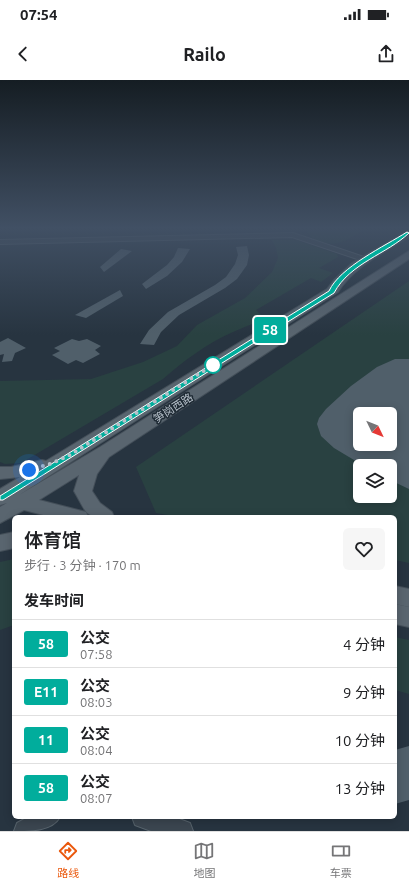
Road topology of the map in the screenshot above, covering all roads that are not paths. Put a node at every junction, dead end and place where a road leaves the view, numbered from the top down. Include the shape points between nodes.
1 (368, 264) edge
2 (393, 264) edge
3 (409, 265) edge
4 (338, 294) junction
5 (170, 392) junction
6 (185, 400) junction
7 (106, 451) junction
8 (70, 455) junction
9 (0, 473) edge
10 (7, 505) edge
11 (67, 515) edge
12 (102, 515) edge
13 (12, 540) edge
14 (0, 543) edge
15 (397, 595) edge
16 (409, 598) edge
17 (397, 614) edge
18 (409, 617) edge
19 (46, 819) edge
20 (148, 819) edge
21 (25, 831) edge
22 (182, 831) edge

1 - 4 main road, 笋岗西路
2 - 4 main road, 笋岗西路
3 - 4 main road, 笋岗西路 via 389,278
4 - 5 main road, 笋岗西路
4 - 6 main road, 笋岗西路
5 - 6 main road
5 - 8 main road, 笋岗西路
6 - 7 main road, 笋岗西路
7 - 10 main road, 笋岗西路
7 - 12 main road via 88,473 83,491 93,508
8 - 9 main road via 29,470
8 - 10 main road, 笋岗西路
10 - 11 main road
13 - 14 main road
15 - 16 main road
17 - 18 main road
19 - 21 street
20 - 22 street

